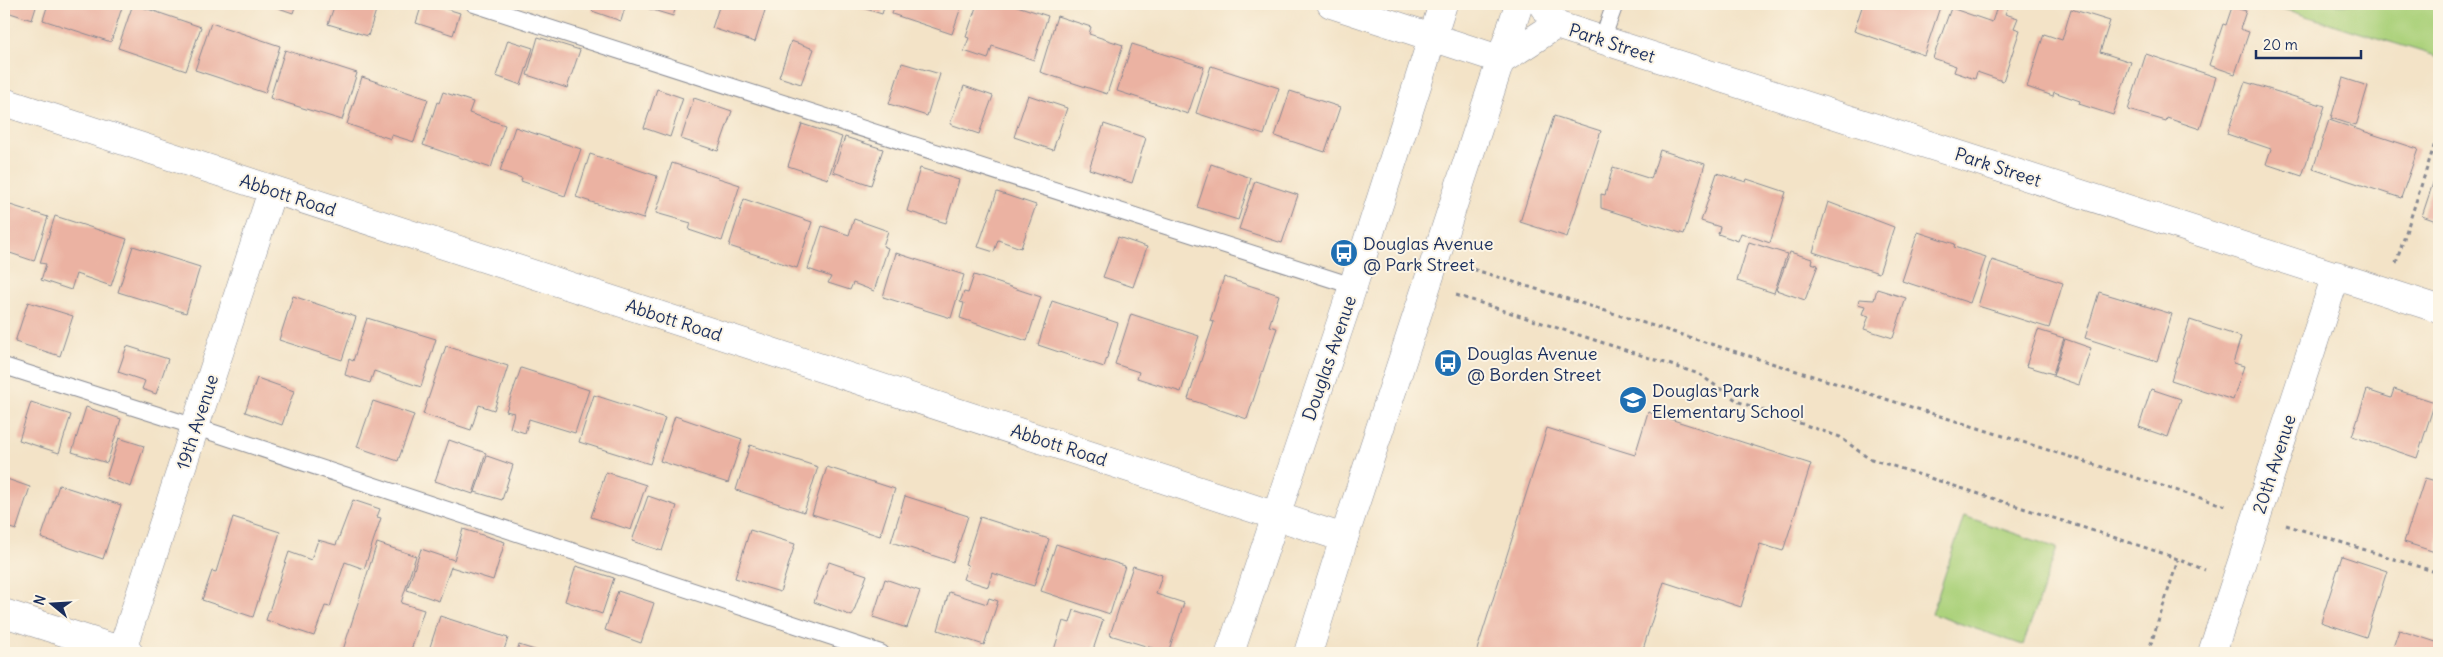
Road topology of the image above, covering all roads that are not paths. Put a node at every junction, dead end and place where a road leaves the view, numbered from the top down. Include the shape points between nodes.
1 (474, 4) edge
2 (1331, 4) edge
3 (1443, 4) edge
4 (1519, 4) edge
5 (1615, 4) edge
6 (1549, 14) edge
7 (1432, 37) junction
8 (1602, 40) junction
9 (1502, 60) junction
10 (4, 102) edge
11 (272, 190) junction
12 (2336, 275) junction
13 (1353, 286) junction
14 (2439, 309) edge
15 (4, 366) edge
16 (196, 427) junction
17 (1276, 515) junction
18 (1344, 538) junction
19 (4, 613) edge
20 (124, 653) edge
21 (881, 653) edge
22 (1230, 653) edge
23 (1308, 653) edge
24 (2212, 653) edge

1 - 13 lane
2 - 7 street
3 - 7 street, Douglas Avenue
4 - 9 street
5 - 8 lane
6 - 8 street, Park Street
6 - 9 street, Park Street
7 - 9 street
7 - 13 street, Douglas Avenue
8 - 12 street, Park Street
9 - 18 street
10 - 11 street, Abbott Road
11 - 16 street, 19th Avenue
11 - 17 street, Abbott Road
12 - 14 street, Park Street
12 - 24 street, 20th Avenue
13 - 17 street, Douglas Avenue
15 - 16 lane
16 - 20 street, 19th Avenue
16 - 21 lane
17 - 18 street, Abbott Road
17 - 22 street, Douglas Avenue
18 - 23 street
19 - 20 street

